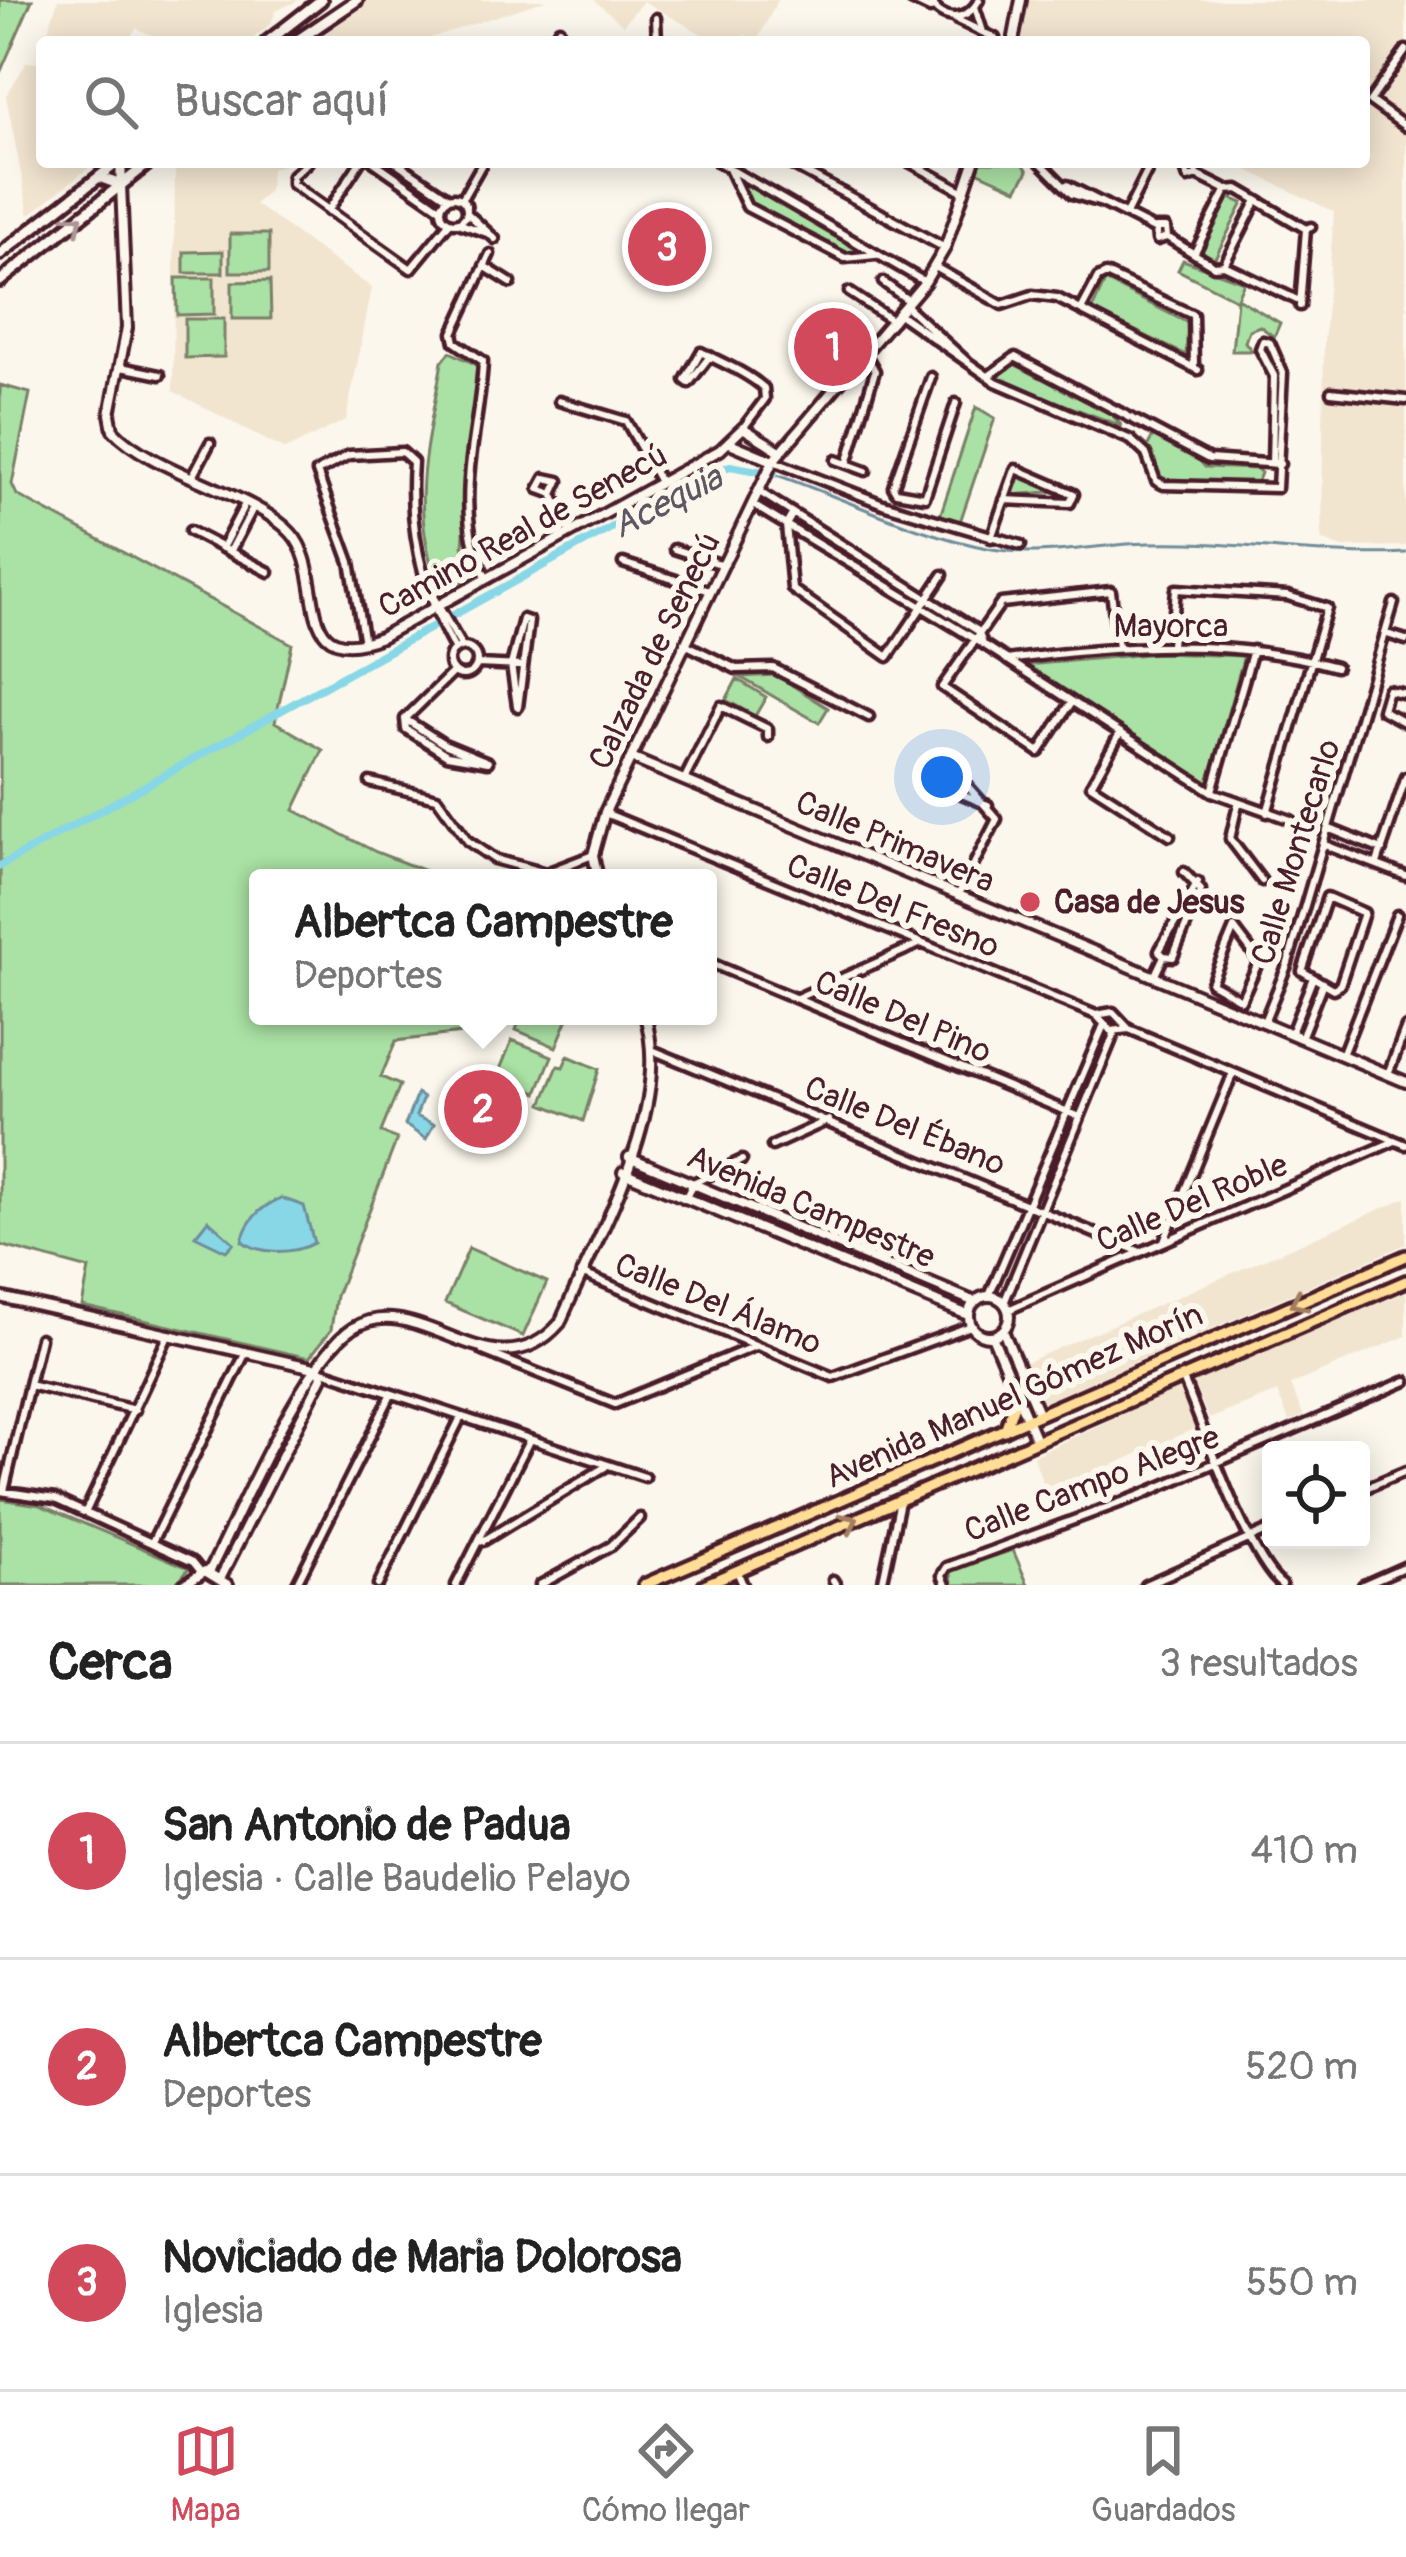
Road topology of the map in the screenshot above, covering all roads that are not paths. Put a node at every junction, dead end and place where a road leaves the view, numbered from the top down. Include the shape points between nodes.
1 (321, 0) edge
2 (357, 0) edge
3 (911, 0) edge
4 (928, 0) edge
5 (1021, 0) edge
6 (343, 3) edge
7 (977, 4) edge
8 (937, 12) junction
9 (656, 18) dead end
10 (952, 18) junction
11 (983, 32) junction
12 (275, 36) edge
13 (303, 36) edge
14 (657, 36) edge
15 (991, 36) edge
16 (1014, 36) edge
17 (1406, 50) edge
18 (1406, 127) edge
19 (111, 168) edge
20 (120, 168) edge
21 (142, 168) edge
22 (301, 168) edge
23 (356, 168) edge
24 (383, 168) edge
25 (404, 168) edge
26 (480, 168) edge
27 (729, 168) edge
28 (732, 168) edge
29 (797, 168) edge
30 (920, 168) edge
31 (972, 168) edge
32 (1044, 168) edge
33 (1149, 168) edge
34 (1195, 168) edge
35 (98, 177) junction
36 (121, 184) junction
37 (1227, 190) junction
38 (964, 192) junction
39 (448, 199) junction
40 (462, 199) junction
41 (1255, 204) junction
42 (441, 209) junction
43 (328, 211) junction
44 (467, 213) junction
45 (1126, 214) junction
46 (454, 223) junction
47 (487, 233) junction
48 (495, 239) dead end
49 (1195, 251) junction
50 (944, 252) junction
51 (0, 254) edge
52 (490, 254) dead end
53 (875, 255) junction
54 (1224, 265) junction
55 (483, 266) junction
56 (935, 268) junction
57 (0, 281) edge
58 (883, 281) dead end
59 (926, 282) junction
60 (511, 283) dead end
61 (849, 292) dead end
62 (902, 310) junction
63 (1081, 310) junction
64 (868, 354) junction
65 (710, 356) junction
66 (121, 368) junction
67 (160, 375) dead end
68 (990, 375) junction
69 (931, 377) dead end
70 (1331, 392) dead end
71 (1406, 400) edge
72 (559, 401) dead end
73 (1278, 402) junction
74 (956, 403) dead end
75 (1139, 424) junction
76 (743, 428) junction
77 (1131, 440) junction
78 (210, 442) dead end
79 (730, 443) junction
80 (780, 451) junction
81 (836, 460) dead end
82 (773, 461) junction
83 (847, 464) junction
84 (1276, 464) junction
85 (795, 467) junction
86 (866, 471) dead end
87 (192, 478) junction
88 (660, 482) junction
89 (758, 491) junction
90 (553, 494) dead end
91 (904, 495) junction
92 (1004, 500) junction
93 (752, 504) junction
94 (248, 508) junction
95 (900, 509) junction
96 (793, 513) junction
97 (785, 525) junction
98 (190, 531) dead end
99 (571, 534) junction
100 (991, 538) junction
101 (1022, 545) dead end
102 (674, 549) dead end
103 (226, 550) junction
104 (623, 563) dead end
105 (723, 565) junction
106 (268, 572) dead end
107 (943, 575) dead end
108 (487, 579) junction
109 (710, 591) junction
110 (928, 599) junction
111 (1394, 603) dead end
112 (437, 608) junction
113 (921, 610) junction
114 (978, 632) junction
115 (1388, 634) junction
116 (972, 640) junction
117 (1406, 640) edge
118 (364, 643) junction
119 (685, 644) junction
120 (983, 644) junction
121 (1171, 645) junction
122 (458, 648) junction
123 (1118, 648) junction
124 (1253, 650) junction
125 (1004, 660) junction
126 (1312, 660) junction
127 (477, 664) junction
128 (512, 664) junction
129 (522, 666) junction
130 (1336, 667) dead end
131 (453, 672) junction
132 (1406, 694) edge
133 (1369, 695) junction
134 (1384, 700) junction
135 (1071, 704) junction
136 (869, 717) dead end
137 (1406, 723) edge
138 (1120, 734) junction
139 (768, 737) dead end
140 (442, 748) junction
141 (631, 758) junction
142 (1406, 777) edge
143 (684, 780) junction
144 (370, 782) dead end
145 (1212, 793) junction
146 (1238, 804) junction
147 (988, 805) junction
148 (604, 812) junction
149 (1267, 813) junction
150 (1291, 820) dead end
151 (1330, 829) junction
152 (1170, 836) dead end
153 (1361, 841) junction
154 (1325, 844) junction
155 (1382, 850) junction
156 (593, 855) junction
157 (1357, 856) junction
158 (1377, 863) junction
159 (530, 869) edge
160 (556, 869) edge
161 (596, 869) edge
162 (1184, 872) dead end
163 (1406, 876) edge
164 (1262, 881) dead end
165 (958, 895) junction
166 (1397, 915) dead end
167 (920, 943) junction
168 (717, 966) edge
169 (1154, 977) junction
170 (1312, 980) junction
171 (1322, 985) junction
172 (1227, 994) junction
173 (796, 998) junction
174 (1222, 1005) junction
175 (1096, 1015) junction
176 (1264, 1022) junction
177 (646, 1025) edge
178 (1103, 1027) junction
179 (1406, 1028) edge
180 (1129, 1029) junction
181 (1115, 1032) junction
182 (1291, 1034) junction
183 (1301, 1038) junction
184 (652, 1050) junction
185 (1342, 1055) junction
186 (1233, 1073) junction
187 (1388, 1074) junction
188 (1406, 1082) edge
189 (1066, 1112) junction
190 (1080, 1117) junction
191 (830, 1120) junction
192 (1396, 1141) junction
193 (1406, 1145) edge
194 (772, 1146) dead end
195 (629, 1157) junction
196 (742, 1160) dead end
197 (623, 1172) junction
198 (693, 1184) junction
199 (722, 1196) junction
200 (686, 1199) junction
201 (1028, 1203) junction
202 (1042, 1209) junction
203 (714, 1210) junction
204 (1164, 1241) junction
205 (836, 1244) junction
206 (1138, 1252) junction
207 (1406, 1256) edge
208 (830, 1258) junction
209 (1392, 1262) junction
210 (580, 1274) junction
211 (931, 1283) junction
212 (1401, 1283) edge
213 (989, 1296) junction
214 (0, 1297) edge
215 (924, 1297) junction
216 (975, 1302) junction
217 (1006, 1306) junction
218 (970, 1321) junction
219 (1003, 1330) junction
220 (169, 1334) junction
221 (992, 1336) junction
222 (40, 1338) dead end
223 (755, 1346) junction
224 (483, 1351) junction
225 (246, 1352) junction
226 (320, 1370) junction
227 (1183, 1378) junction
228 (1406, 1382) edge
229 (29, 1385) junction
230 (391, 1395) junction
231 (1016, 1396) junction
232 (135, 1410) junction
233 (1039, 1415) junction
234 (460, 1419) junction
235 (1027, 1420) junction
236 (1005, 1430) junction
237 (1036, 1440) junction
238 (529, 1441) junction
239 (1219, 1462) junction
240 (608, 1465) junction
241 (1406, 1471) edge
242 (645, 1477) dead end
243 (1370, 1486) edge
244 (2, 1491) edge
245 (902, 1496) junction
246 (85, 1513) junction
247 (640, 1517) dead end
248 (1262, 1533) edge
249 (761, 1536) junction
250 (1251, 1538) junction
251 (480, 1542) junction
252 (152, 1544) junction
253 (708, 1558) junction
254 (1406, 1566) edge
255 (736, 1571) junction
256 (205, 1572) junction
257 (224, 1581) edge
258 (707, 1584) edge
259 (183, 1585) edge
260 (296, 1585) edge
261 (378, 1585) edge
262 (456, 1585) edge
263 (540, 1585) edge
264 (644, 1585) edge
265 (743, 1585) edge
266 (882, 1585) edge
267 (946, 1585) edge
268 (1144, 1585) edge
269 (1282, 1585) edge
270 (1363, 1585) edge

1 - 12 main road
2 - 6 main road
3 - 8 street
4 - 8 street
5 - 16 street
6 - 13 main road
7 - 10 street
7 - 11 street
8 - 10 street
9 - 14 street
10 - 11 street
11 - 15 street
17 - 18 street via 1370,101
19 - 35 main road
20 - 36 main road
21 - 36 main road
22 - 43 street via 292,184
23 - 43 street
24 - 42 street
25 - 39 street
26 - 40 street
27 - 53 street via 747,207 845,258
28 - 53 street
29 - 50 street
30 - 38 street
31 - 38 street, Calzada de Senecú
32 - 45 street via 1088,203
33 - 45 street
34 - 37 street
35 - 36 main road
35 - 51 main road
57 -> 36 main road
36 - 66 street, Camino Real de Senecú
37 - 41 street
37 - 49 street
38 - 50 street, Calzada de Senecú
39 - 40 street
39 - 42 street
40 - 44 street
41 - 54 street
41 - 54 street via 1308,228 1299,303
42 - 46 street
43 - 46 street via 411,269
44 - 46 street
44 - 47 street
45 - 49 street via 1166,228 1167,237
46 - 47 street
47 - 48 street
49 - 54 street
50 - 56 street, Calzada de Senecú
52 - 55 street
53 - 59 street
55 - 60 street
55 - 108 street via 453,333 483,361 468,523
56 - 59 street, Calzada de Senecú
56 - 63 street via 992,296 1047,294
58 - 62 street
59 - 62 street, Calzada de Senecú
61 - 62 street
62 - 64 street, Calzada de Senecú
62 - 68 street
63 - 63 street via 1106,274 1193,315 1196,369
64 - 80 street, Calzada de Senecú
64 - 83 street via 875,371
65 - 65 street via 689,383 685,380 699,353
65 - 76 street via 764,388
66 - 67 street
66 - 87 street, Camino Real de Senecú via 112,430
68 - 75 street via 1015,357
68 - 77 street
69 - 91 street via 892,487
70 - 71 street
72 - 88 street via 626,421
73 - 73 street via 1281,367 1265,340 1260,349
73 - 84 street
74 - 91 street via 926,497
75 - 77 street
75 - 84 street via 1209,459
76 - 79 street, Camino Real de Senecú
76 - 80 street
77 - 84 street via 1161,485 1274,490
78 - 87 street
79 - 82 street
79 - 88 street, Camino Real de Senecú
80 - 82 street, Calzada de Senecú
80 - 85 street
81 - 83 street
82 - 85 street
82 - 89 street, Calzada de Senecú
83 - 86 street
85 - 95 street
87 - 94 street, Camino Real de Senecú
88 - 99 street, Camino Real de Senecú
89 - 93 street, Calzada de Senecú
89 - 96 street
90 - 99 street
91 - 95 street
92 - 92 street via 1070,503 1074,494 1018,469
92 - 100 street
93 - 97 street
93 - 105 street, Calzada de Senecú
94 - 103 street
94 - 118 street, Camino Real de Senecú via 297,542 323,636
95 - 100 street
96 - 97 street
96 - 110 street
97 - 113 street
97 - 113 street via 794,593 888,657
98 - 103 street
99 - 108 street, Camino Real de Senecú
100 - 101 street
102 - 105 street
103 - 106 street
104 - 109 street
105 - 109 street, Calzada de Senecú
107 - 110 street
108 - 112 street, Camino Real de Senecú
109 - 119 street, Calzada de Senecú
110 - 113 street
110 - 114 street
111 - 115 street, Calle Montecarlo
112 - 118 street, Camino Real de Senecú
112 - 118 street via 413,528 411,457 349,455 317,472 350,562
112 - 122 street
113 - 116 street
114 - 116 street
114 - 120 street
114 - 123 street via 1001,603 1109,590
115 - 117 street
115 - 133 street, Calle Montecarlo
116 - 120 street
116 - 135 street via 942,689 1039,752
119 - 136 street via 736,669 773,668
119 - 141 street, Calzada de Senecú
120 - 125 street
121 - 123 street, Mayorca
121 - 124 street, Mayorca
121 - 126 street via 1176,589 1288,596 1322,603 1328,612
122 - 127 street via 473,652
122 - 131 street via 448,660
123 - 125 street, Mayorca
124 - 126 street, Mayorca
124 - 145 street
125 - 135 street
126 - 130 street, Mayorca
126 - 149 street
127 - 128 street
127 - 131 street via 468,675
128 - 129 street
128 - 129 street via 518,706
128 - 129 street via 523,619 529,621
131 - 140 street via 405,719
132 - 134 street via 1389,689
133 - 134 street, Calle Montecarlo
133 - 151 street, Calle Montecarlo
134 - 137 street, Calle Montecarlo via 1383,714
135 - 138 street
138 - 145 street
138 - 152 street via 1091,784
139 - 143 street via 768,729 721,706
140 - 140 street via 488,762 484,756
141 - 143 street, Calle Primavera
141 - 148 street, Calzada de Senecú
142 - 155 street
143 - 165 street, Calle Primavera
144 - 159 street via 437,798 469,841
145 - 146 street
146 - 149 street
146 - 164 street via 1230,839
147 - 147 street via 957,774 948,778 950,789
147 - 165 street via 997,824
148 - 156 street, Calzada de Senecú
148 - 167 street, Calle Del Fresno
149 - 150 street
151 - 153 street
151 - 154 street, Calle Montecarlo
153 - 155 street
153 - 157 street
154 - 157 street
154 - 176 street, Calle Montecarlo
155 - 158 street
156 - 160 street
156 - 161 street, Calzada de Senecú
157 - 158 street
158 - 163 street
162 - 169 street via 1201,890 1173,957 1164,956
165 - 169 street, Calle Primavera
166 - 185 street
167 - 173 street
167 - 175 street, Calle Del Fresno
168 - 173 street, Calle Del Pino
169 - 174 street, Calle Primavera
170 - 171 street
170 - 171 street via 1303,969 1322,901 1362,910 1340,985
170 - 182 street
171 - 183 street
172 - 172 street via 1244,998 1258,964 1234,928 1210,983
172 - 174 street
173 - 189 street, Calle Del Pino
174 - 176 street, Calle Primavera
175 - 178 street
175 - 180 street, Calle Del Fresno via 1113,1012
176 - 182 street, Calle Primavera
177 - 184 street
178 - 181 street
178 - 189 street
179 - 187 street
180 - 181 street
180 - 186 street, Calle Del Fresno
181 - 190 street
182 - 183 street, Calle Primavera
183 - 185 street, Calle Primavera
184 - 191 street, Calle Del Ébano
184 - 195 street via 648,1106
185 - 187 street, Calle Primavera
186 - 192 street, Calle Del Fresno
186 - 204 street
187 - 188 street, Calle Primavera
189 - 190 street, Calle Del Pino
189 - 201 street
190 - 202 street
191 - 194 street
191 - 201 street, Calle Del Ébano
192 - 193 street, Calle Del Fresno
192 - 204 street, Calle Del Roble
195 - 197 street
195 - 198 street, Avenida Campestre
196 - 198 street
197 - 200 street, Avenida Campestre
197 - 210 street
198 - 199 street, Avenida Campestre
198 - 200 street
199 - 203 street
199 - 205 street, Avenida Campestre
200 - 203 street, Avenida Campestre
201 - 202 street, Calle Del Ébano
201 - 213 street
202 - 206 street, Calle Del Ébano
202 - 217 street
203 - 208 street, Avenida Campestre
204 - 206 street, Calle Del Roble
205 - 208 street
205 - 211 street, Avenida Campestre
206 - 217 street, Calle Del Roble
207 - 209 main road, Avenida Manuel Gómez Morín
208 - 215 street, Avenida Campestre
209 - 212 main road
209 -> 233 main road, Avenida Manuel Gómez Morín
210 - 223 street, Calle Del Álamo
210 - 224 street via 554,1330 519,1348
211 - 215 street
211 - 216 street, Avenida Campestre
212 - 227 main road, Avenida Manuel Gómez Morín
213 - 216 street
213 - 217 street
214 - 220 street
215 - 218 street, Avenida Campestre
216 - 218 street
217 - 219 street
218 - 221 street
218 - 223 street, Calle Del Álamo via 838,1378
219 - 221 street
219 - 233 street
220 - 225 street
220 - 232 street
221 - 231 street
222 - 229 street
223 - 224 street via 615,1404
224 - 226 street via 386,1318 351,1330
225 - 226 street
225 - 252 street
226 - 230 street
226 - 256 street via 301,1391
226 - 257 street
227 - 237 main road, Avenida Manuel Gómez Morín
227 - 239 street
228 - 239 street, Calle Campo Alegre
229 - 232 street
229 - 244 street
230 - 234 street
230 - 260 street
231 - 235 street
231 - 236 main road
232 - 246 street
233 - 235 main road, Avenida Manuel Gómez Morín
234 - 238 street
234 - 261 street
235 - 236 main road, Avenida Manuel Gómez Morín
235 - 237 street
236 - 249 main road, Avenida Manuel Gómez Morín
237 - 245 main road, Avenida Manuel Gómez Morín
238 - 240 street
238 - 251 street
239 - 250 street
239 - 267 street, Calle Campo Alegre via 946,1567
240 - 242 street
240 - 251 street
241 - 243 street
244 - 246 street via 46,1496
255 -> 245 main road, Avenida Manuel Gómez Morín
245 - 266 street
246 - 252 street
247 - 263 street via 611,1546
248 - 250 street
249 - 253 main road, Avenida Manuel Gómez Morín
249 - 255 main road via 737,1552
250 - 268 street
250 - 269 street
251 - 262 street
252 - 256 street
253 - 258 main road via 717,1567
253 - 264 main road, Avenida Manuel Gómez Morín
254 - 270 street
255 - 258 main road, Avenida Manuel Gómez Morín
255 - 265 street
256 - 257 street
256 - 259 street

